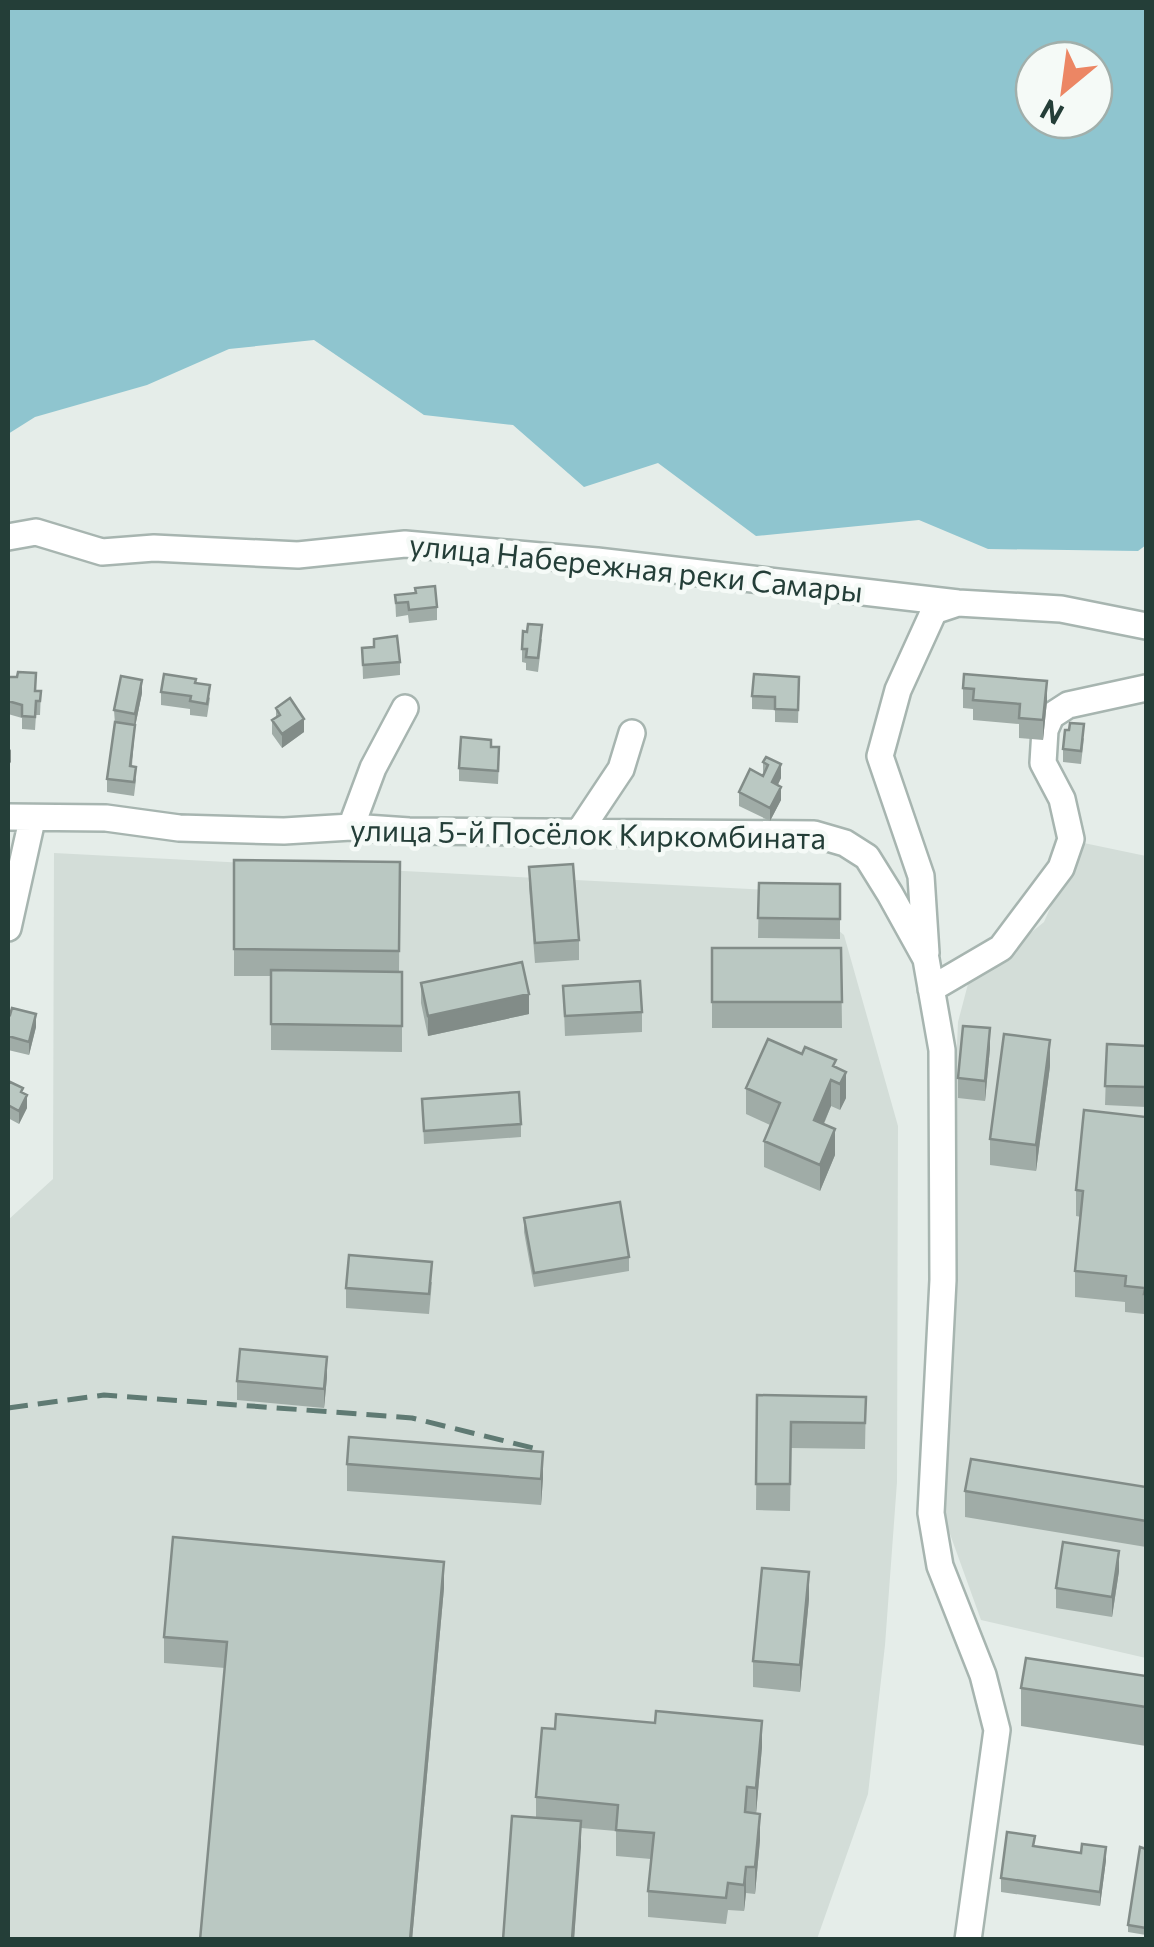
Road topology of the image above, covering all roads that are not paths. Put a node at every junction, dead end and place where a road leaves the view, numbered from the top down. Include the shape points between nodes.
1 (8, 537) edge
2 (958, 603) junction
3 (1146, 626) edge
4 (1146, 688) edge
5 (405, 708) dead end
6 (632, 733) dead end
7 (20, 818) edge
8 (351, 827) junction
9 (578, 832) junction
10 (8, 928) edge
11 (926, 959) junction
12 (932, 989) junction
13 (968, 1940) edge

1 - 2 street, улица Набережная реки Самары via 36,532 102,552 154,548 298,556 404,544
2 - 3 street, улица Набережная реки Самары via 1061,609
2 - 11 street via 934,611 898,690 880,756 921,876
4 - 12 street via 1068,705 1050,716 1043,763 1062,799 1071,839 1060,868 1001,948
5 - 8 street
6 - 9 street via 621,768
7 - 8 street, улица 5-й Посёлок Киркомбината via 284,831
7 - 10 street
8 - 9 street, улица 5-й Посёлок Киркомбината
9 - 11 street, улица 5-й Посёлок Киркомбината via 814,834 845,842 867,857
11 - 12 street, улица 5-й Посёлок Киркомбината
12 - 13 street, улица 5-й Посёлок Киркомбината via 942,1050 943,1280 931,1512 940,1566 997,1730

